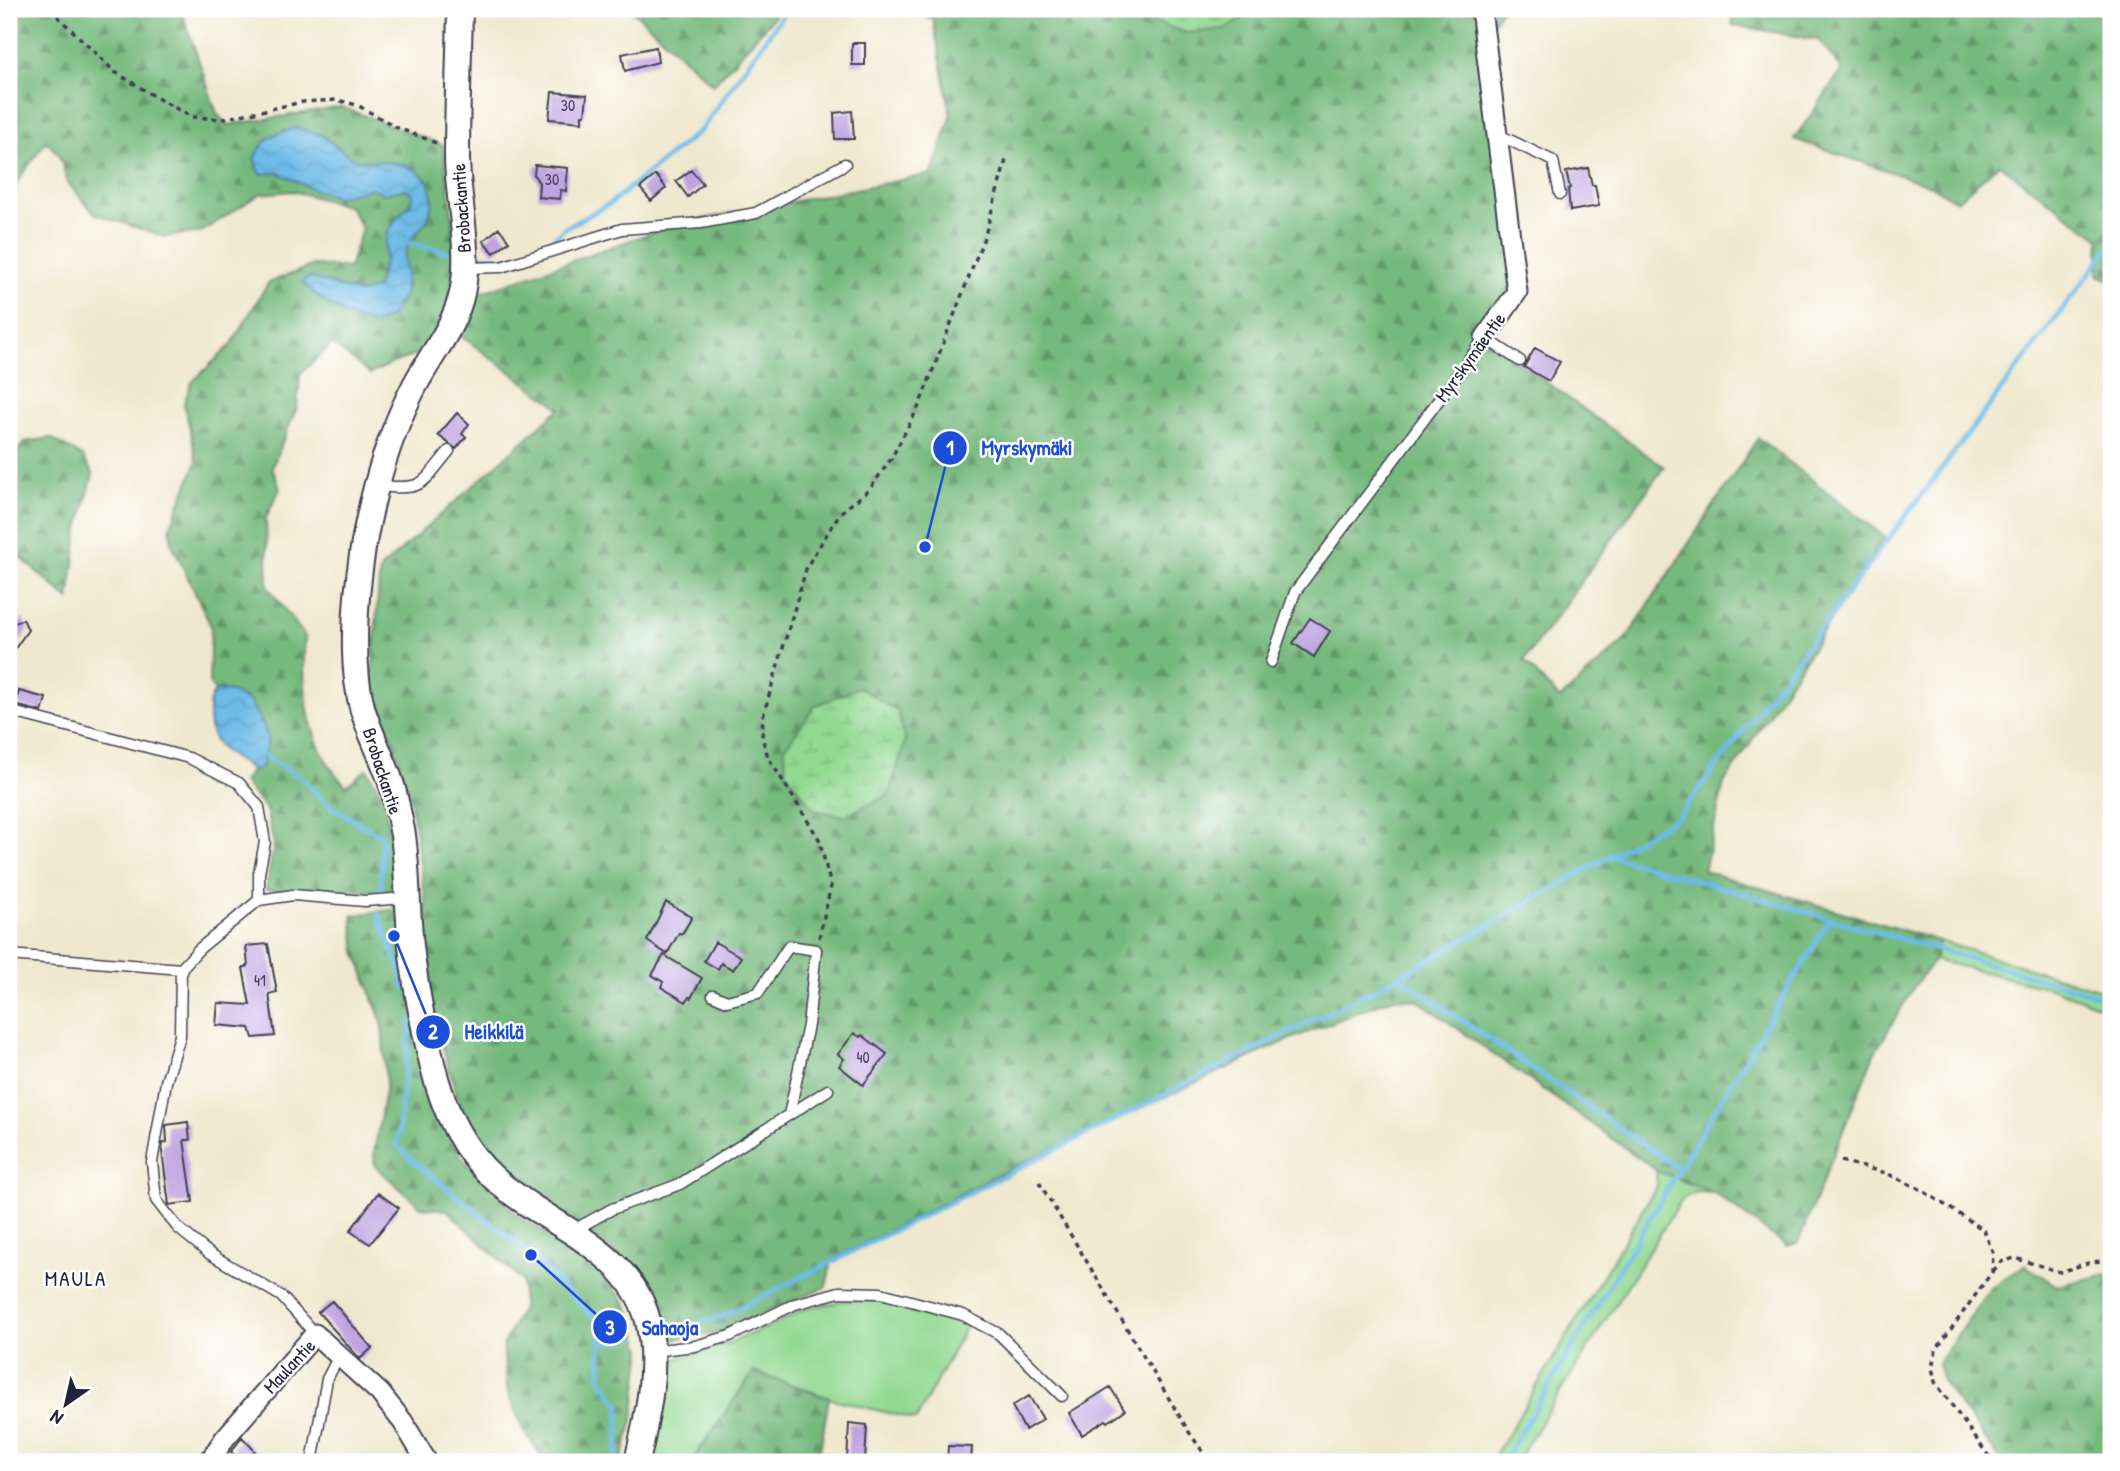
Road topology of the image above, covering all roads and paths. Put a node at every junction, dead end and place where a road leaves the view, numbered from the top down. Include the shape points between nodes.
1 (50, 9) edge
2 (460, 9) edge
3 (1481, 9) edge
4 (1497, 134) junction
5 (458, 148) junction
6 (1006, 160) dead end
7 (845, 164) dead end
8 (1560, 194) dead end
9 (465, 268) junction
10 (1485, 338) junction
11 (1520, 361) dead end
12 (449, 451) dead end
13 (377, 486) junction
14 (1271, 662) dead end
15 (9, 711) edge
16 (408, 898) junction
17 (259, 900) junction
18 (816, 950) junction
19 (9, 955) edge
20 (181, 969) junction
21 (713, 995) dead end
22 (828, 1090) dead end
23 (789, 1115) junction
24 (1841, 1161) dead end
25 (1039, 1182) dead end
26 (572, 1231) junction
27 (2111, 1260) edge
28 (1992, 1272) junction
29 (315, 1334) junction
30 (652, 1351) junction
31 (339, 1355) junction
32 (1062, 1396) dead end
33 (209, 1462) edge
34 (312, 1462) edge
35 (427, 1462) edge
36 (637, 1462) edge
37 (1210, 1462) edge
38 (1993, 1462) edge

1 - 5 path via 115,72 194,117 222,119 303,102 337,100 357,105 398,128
2 - 5 street, Brobackantie
3 - 4 street, Myrskymäentie
4 - 8 lane via 1553,161
4 - 10 street, Myrskymäentie via 1517,292
5 - 9 street, Brobackantie
6 - 18 path via 985,235 919,406 869,491 840,513 807,566 763,716 762,737 768,757 819,839 831,886
7 - 9 lane via 756,213 622,229 501,267
9 - 13 street, Brobackantie via 457,310 414,387
10 - 11 lane
10 - 14 lane, Myrskymäentie via 1295,592
12 - 13 lane via 421,484 409,489
13 - 16 street, Brobackantie via 357,594 356,676 370,732 393,787
15 - 17 lane via 189,758 239,783 259,807 265,842
16 - 17 lane via 365,901 293,895
16 - 26 street, Brobackantie via 416,987 432,1066 449,1116 469,1152 495,1180
17 - 20 lane
18 - 21 lane via 789,946 758,993 727,1001
18 - 23 lane via 808,1025
19 - 20 lane
20 - 29 lane via 180,1036 166,1082 152,1162 156,1200 178,1228 210,1254 281,1296
22 - 23 lane
23 - 26 lane via 680,1184 612,1209
24 - 28 path via 1886,1173 1964,1215 1984,1230 1993,1253
25 - 37 path
26 - 30 street, Brobackantie via 617,1267 638,1295
27 - 28 path via 2060,1272 2015,1258 2001,1262
28 - 38 path via 1936,1350 1933,1367 1935,1382
29 - 31 street, Maulantie
29 - 33 street, Maulantie
30 - 32 lane via 730,1336 795,1304 839,1292 881,1293 964,1315 999,1334
30 - 36 street, Brobackantie via 652,1386
31 - 34 lane via 327,1379
31 - 35 street, Maulantie via 380,1393

